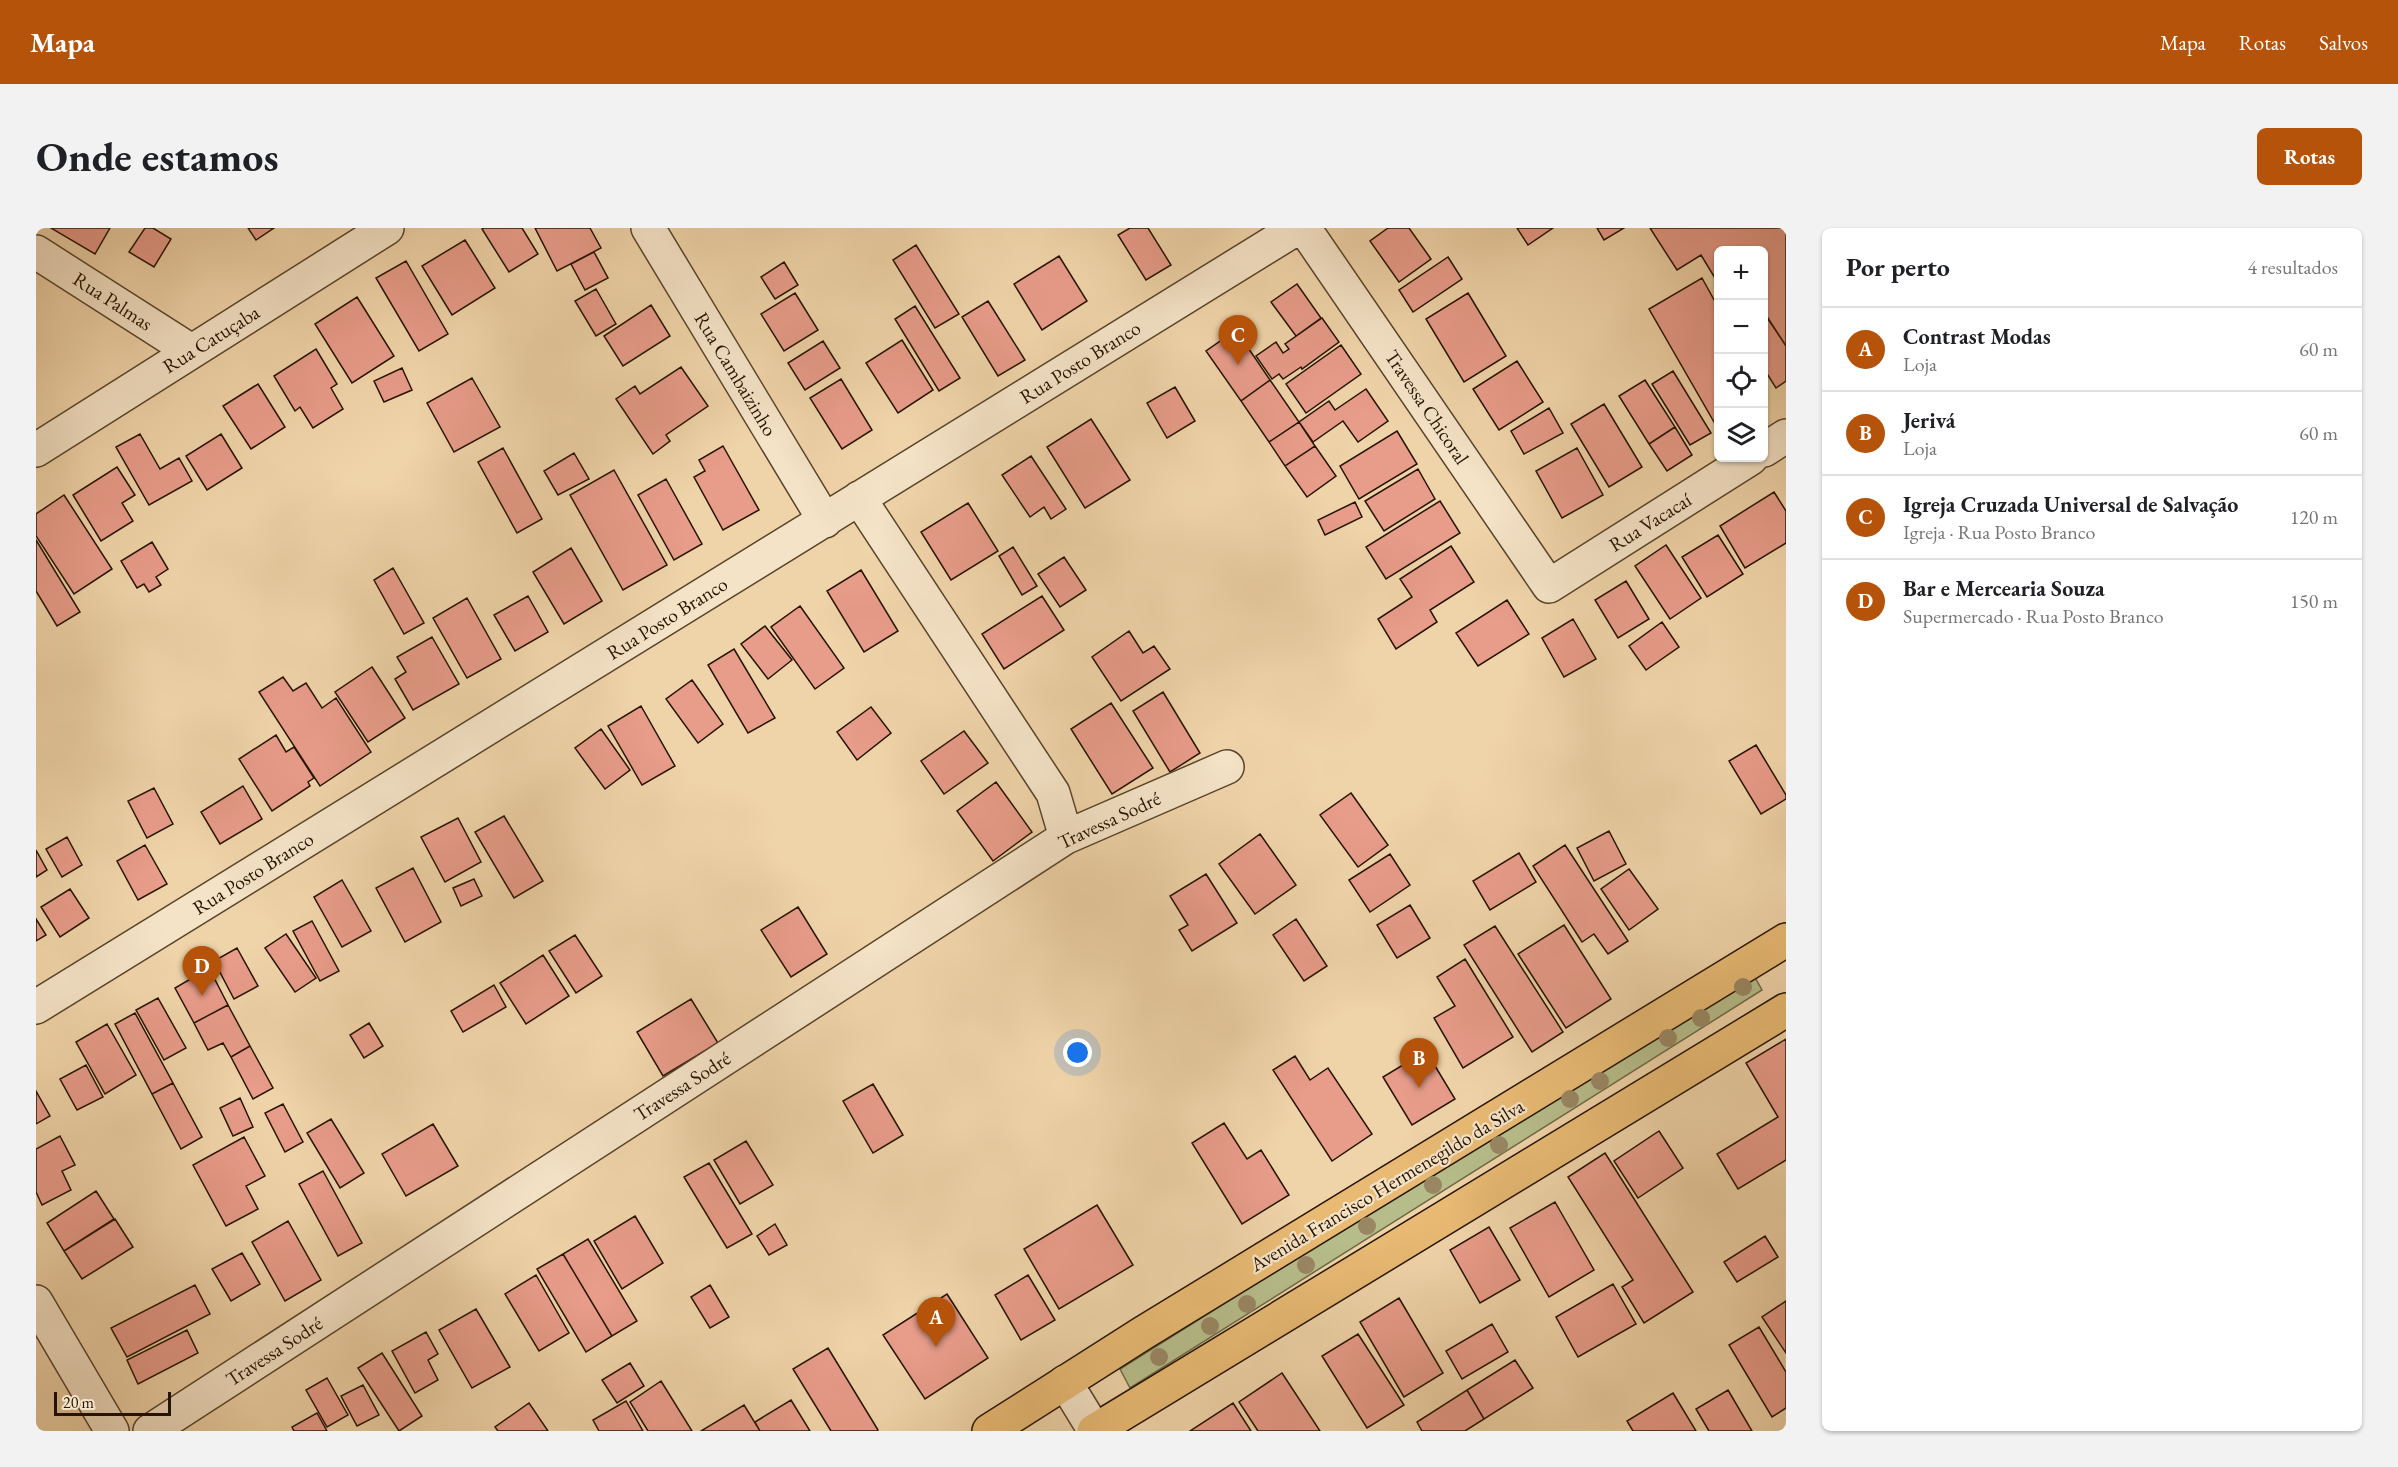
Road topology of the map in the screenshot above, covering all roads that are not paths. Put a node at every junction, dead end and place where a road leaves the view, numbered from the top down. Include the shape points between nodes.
1 (387, 228) edge
2 (648, 228) edge
3 (1297, 228) edge
4 (1304, 228) edge
5 (36, 252) edge
6 (191, 351) junction
7 (1786, 436) edge
8 (1768, 447) edge
9 (36, 450) edge
10 (1745, 462) edge
11 (859, 498) junction
12 (825, 521) junction
13 (1549, 586) joint
14 (1227, 767) dead end
15 (1066, 837) junction
16 (1785, 944) edge
17 (36, 1007) edge
18 (1786, 1010) edge
19 (36, 1302) edge
20 (1065, 1382) junction
21 (112, 1431) edge
22 (150, 1431) edge
23 (989, 1431) edge
24 (1094, 1431) edge

1 - 6 street, Rua Catuçaba
2 - 12 street, Rua Cambaizinho
3 - 11 street, Rua Posto Branco
4 - 13 street, Travessa Chicoral
5 - 6 street, Rua Palmas
6 - 9 street, Rua Catuçaba
7 - 8 street
10 - 13 street, Rua Vacacaí
11 - 12 street, Rua Posto Branco
11 - 15 street via 1053,793
12 - 17 street, Rua Posto Branco
14 - 15 street, Travessa Sodré
15 - 22 street, Travessa Sodré
16 - 20 main road, Avenida Francisco Hermenegildo da Silva
18 - 24 main road
19 - 21 street
20 - 23 main road, Avenida Francisco Hermenegildo da Silva
20 - 24 street

